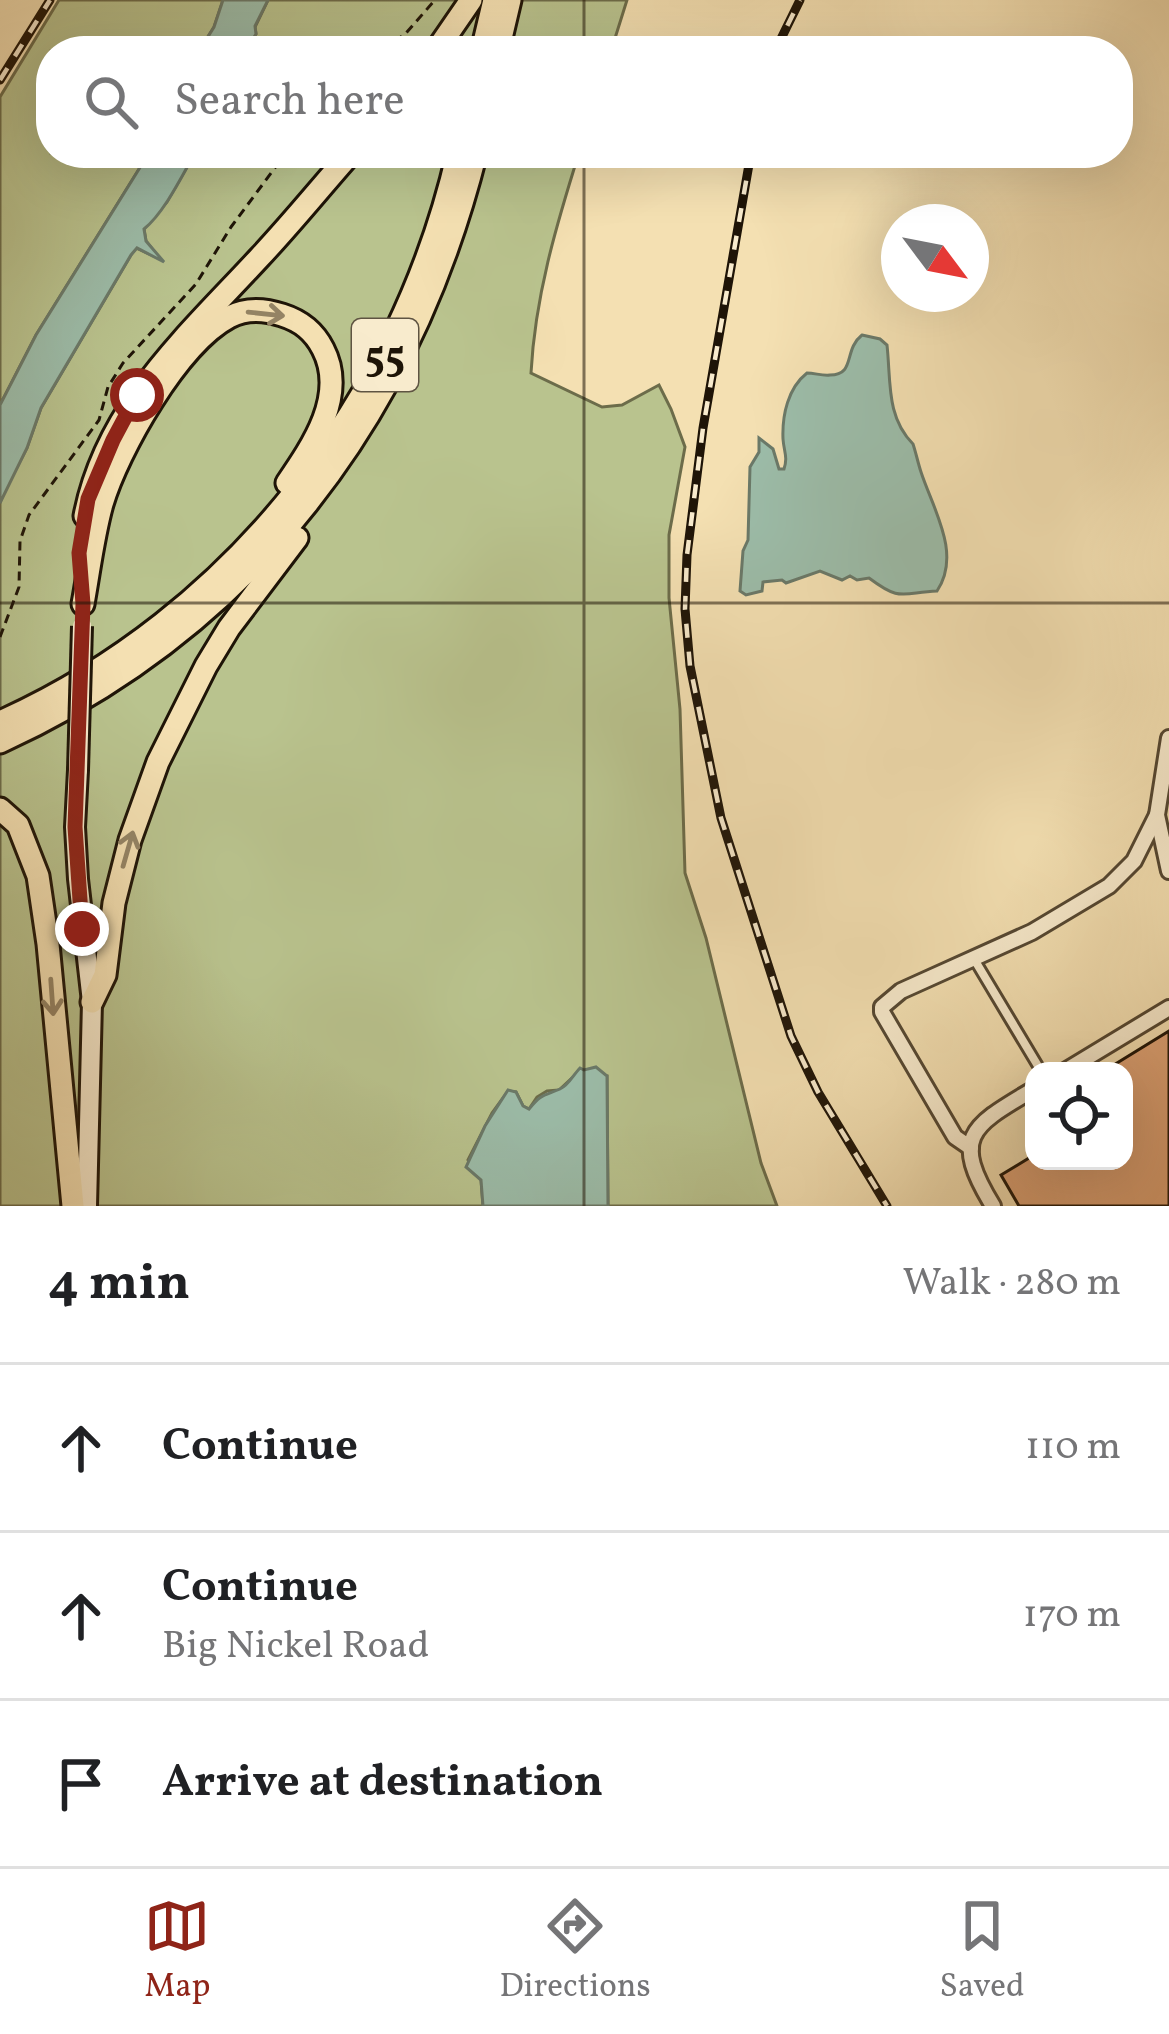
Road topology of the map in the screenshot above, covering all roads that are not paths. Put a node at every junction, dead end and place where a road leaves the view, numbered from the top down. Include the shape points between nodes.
1 (472, 0) edge
2 (494, 0) edge
3 (510, 0) edge
4 (447, 36) edge
5 (486, 36) edge
6 (502, 36) edge
7 (338, 168) edge
8 (454, 168) edge
9 (472, 168) edge
10 (324, 483) junction
11 (262, 532) junction
12 (82, 615) junction
13 (0, 722) edge
14 (1169, 738) edge
15 (0, 742) edge
16 (0, 809) edge
17 (1156, 814) junction
18 (1169, 871) edge
19 (974, 959) junction
20 (92, 1002) junction
21 (1169, 1008) edge
22 (1036, 1062) edge
23 (1079, 1062) edge
24 (1025, 1095) edge
25 (970, 1148) junction
26 (73, 1206) edge
27 (87, 1206) edge
28 (993, 1206) edge

1 - 4 main road
2 - 5 main road
3 - 6 main road
7 - 12 main road via 137,395 88,499 79,553
8 - 11 main road, 55 via 392,342 333,441
9 - 10 main road, 55 via 422,316
10 - 15 main road, 55 via 213,605 79,702
20 -> 10 main road via 158,762 206,666 316,510
12 -> 11 main road via 102,503 146,410 218,325 260,310 307,326 328,358 332,386 319,430
11 - 13 main road, 55 via 155,630
12 - 20 main road, bridge via 75,827
14 - 17 street
16 -> 26 main road via 18,825 38,875
17 - 18 street
17 - 19 street via 1138,856 1109,886
19 - 22 lane
19 - 25 street via 882,1007 955,1137
20 - 27 main road
21 - 23 street
24 - 25 street via 979,1125
25 - 28 street

